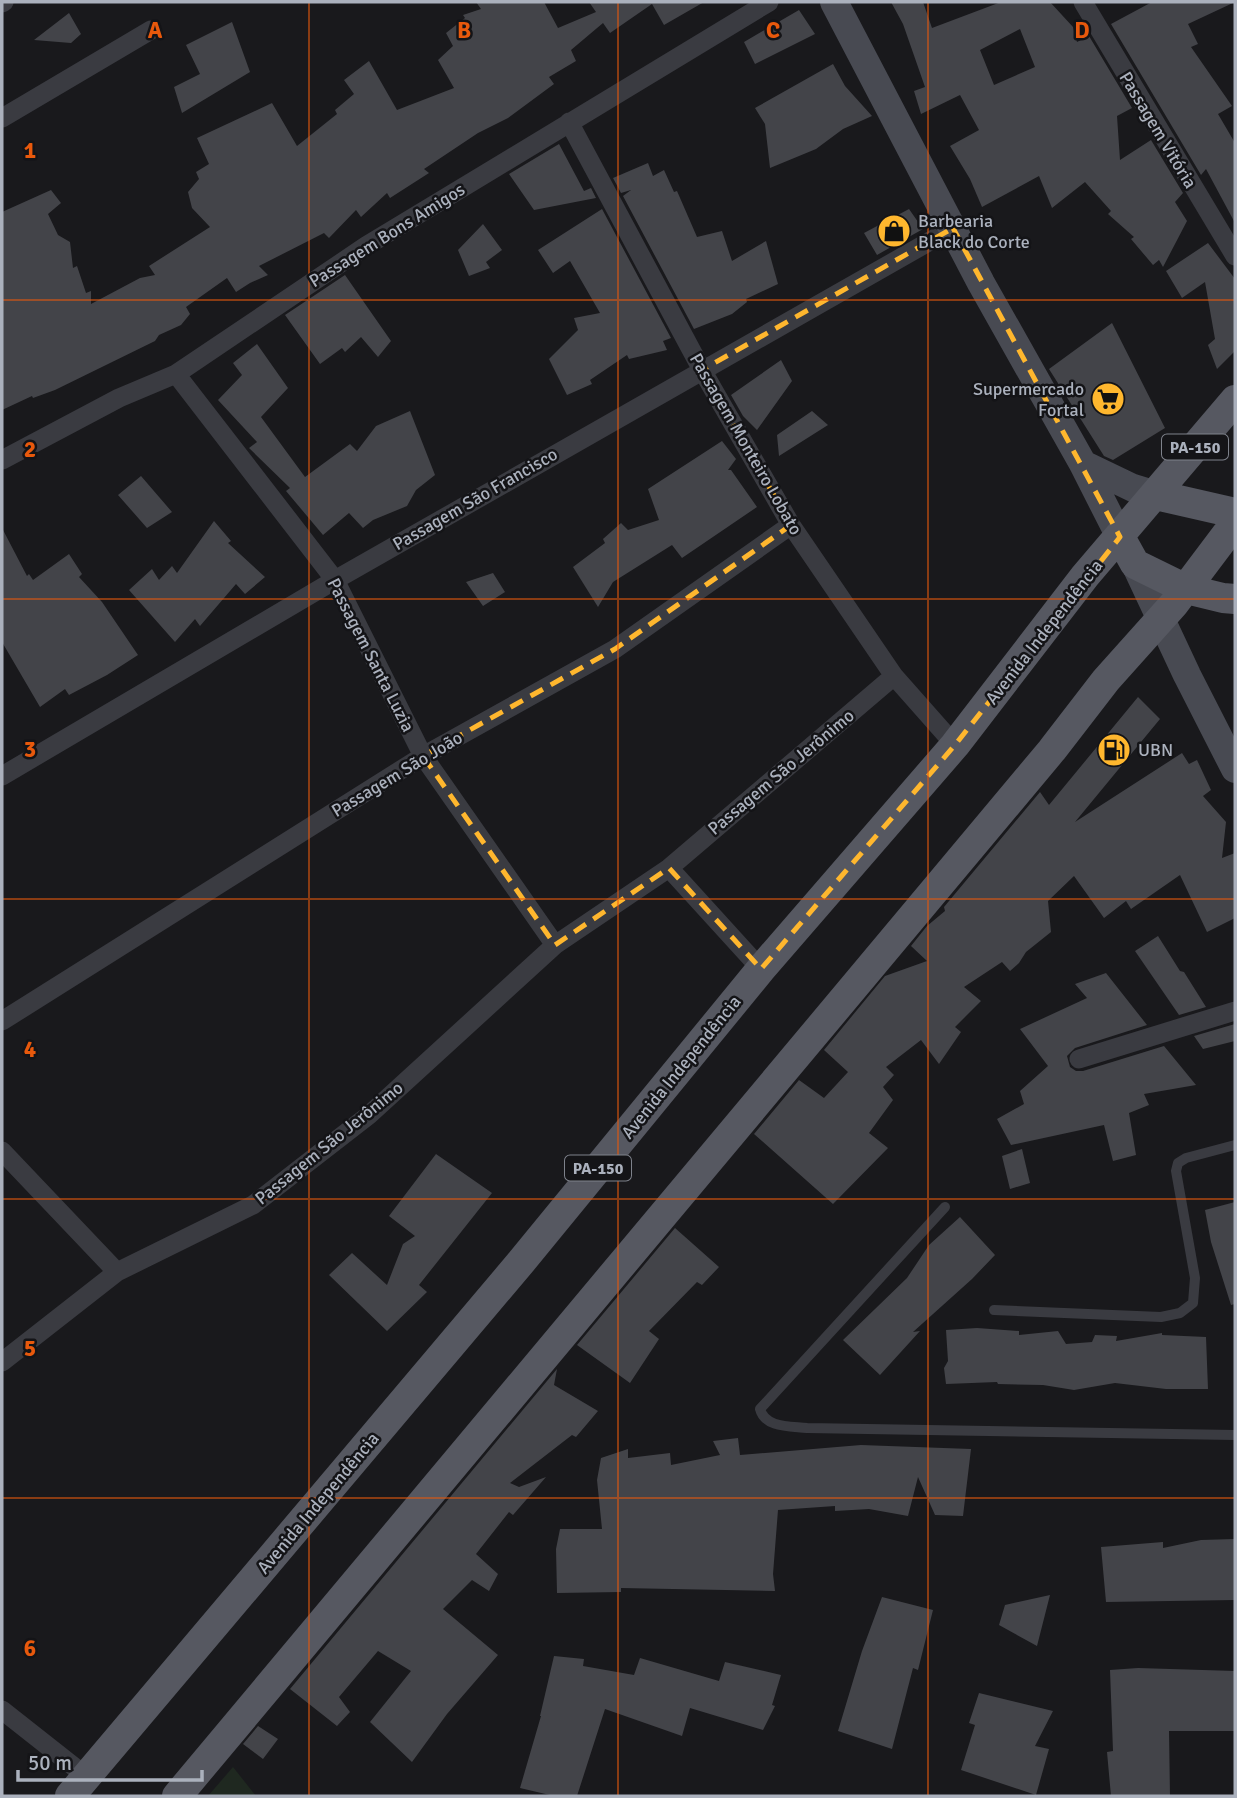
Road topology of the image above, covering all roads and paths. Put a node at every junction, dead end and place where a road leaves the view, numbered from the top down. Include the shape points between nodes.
1 (769, 2) edge
2 (834, 2) edge
3 (1083, 2) edge
4 (151, 30) dead end
5 (2, 118) edge
6 (569, 122) junction
7 (953, 229) junction
8 (1235, 256) edge
9 (702, 370) junction
10 (176, 374) junction
11 (1235, 400) edge
12 (2, 460) edge
13 (1083, 464) junction
14 (1156, 495) junction
15 (1235, 513) edge
16 (1235, 523) edge
17 (791, 525) junction
18 (1120, 537) junction
19 (1135, 565) junction
20 (335, 580) junction
21 (1186, 589) junction
22 (1235, 599) edge
23 (1162, 619) junction
24 (894, 676) junction
25 (955, 745) junction
26 (423, 756) junction
27 (1235, 769) edge
28 (2, 776) edge
29 (669, 868) junction
30 (555, 945) junction
31 (761, 969) junction
32 (1235, 1011) edge
33 (2, 1021) edge
34 (1079, 1059) dead end
35 (1235, 1145) edge
36 (2, 1151) edge
37 (945, 1207) dead end
38 (117, 1272) junction
39 (994, 1310) dead end
40 (2, 1362) edge
41 (1235, 1435) edge
42 (2, 1710) edge
43 (79, 1787) edge
44 (177, 1796) edge

1 - 6 street, Passagem Bons Amigos
2 - 7 main road
3 - 8 street, Passagem Vitória
4 - 5 street
6 - 9 street, Passagem Monteiro Lobato
6 - 10 street, Passagem Bons Amigos via 366,246
7 - 9 street, Passagem São Francisco
7 - 13 main road
9 - 17 street, Passagem Monteiro Lobato
9 - 20 street, Passagem São Francisco
10 - 12 street, Passagem Bons Amigos via 119,398
10 - 20 street, Passagem Santa Luzia
11 - 14 main road, Avenida Independência / PA-150
13 - 14 main road
13 - 18 main road
14 - 15 main road
14 - 18 main road, Avenida Independência / PA-150
16 - 21 main road
17 - 24 street, Passagem Monteiro Lobato
17 - 26 street, Passagem São João via 615,649
18 - 19 main road
18 - 25 main road, Avenida Independência / PA-150
19 - 21 main road
19 - 23 main road
20 - 26 street, Passagem Santa Luzia
20 - 28 street, Passagem São Francisco
21 - 22 main road
21 - 23 main road
23 - 27 main road
23 - 44 main road via 1106,680 1044,760
24 - 25 street, Passagem Monteiro Lobato
24 - 29 street, Passagem São Jerônimo
25 - 31 main road, Avenida Independência / PA-150
26 - 30 street, Passagem Santa Luzia
26 - 33 street, Passagem São João
29 - 30 street, Passagem São Jerônimo
29 - 31 street
30 - 38 street, Passagem São Jerônimo via 369,1115 253,1205
31 - 43 main road, Avenida Independência / PA-150
32 - 34 street
35 - 39 lane via 1178,1163 1195,1278 1193,1303 1180,1313 1161,1317
36 - 38 street
37 - 41 lane via 760,1409 770,1423 807,1428
38 - 40 street, Passagem São Jerônimo
42 - 43 street

